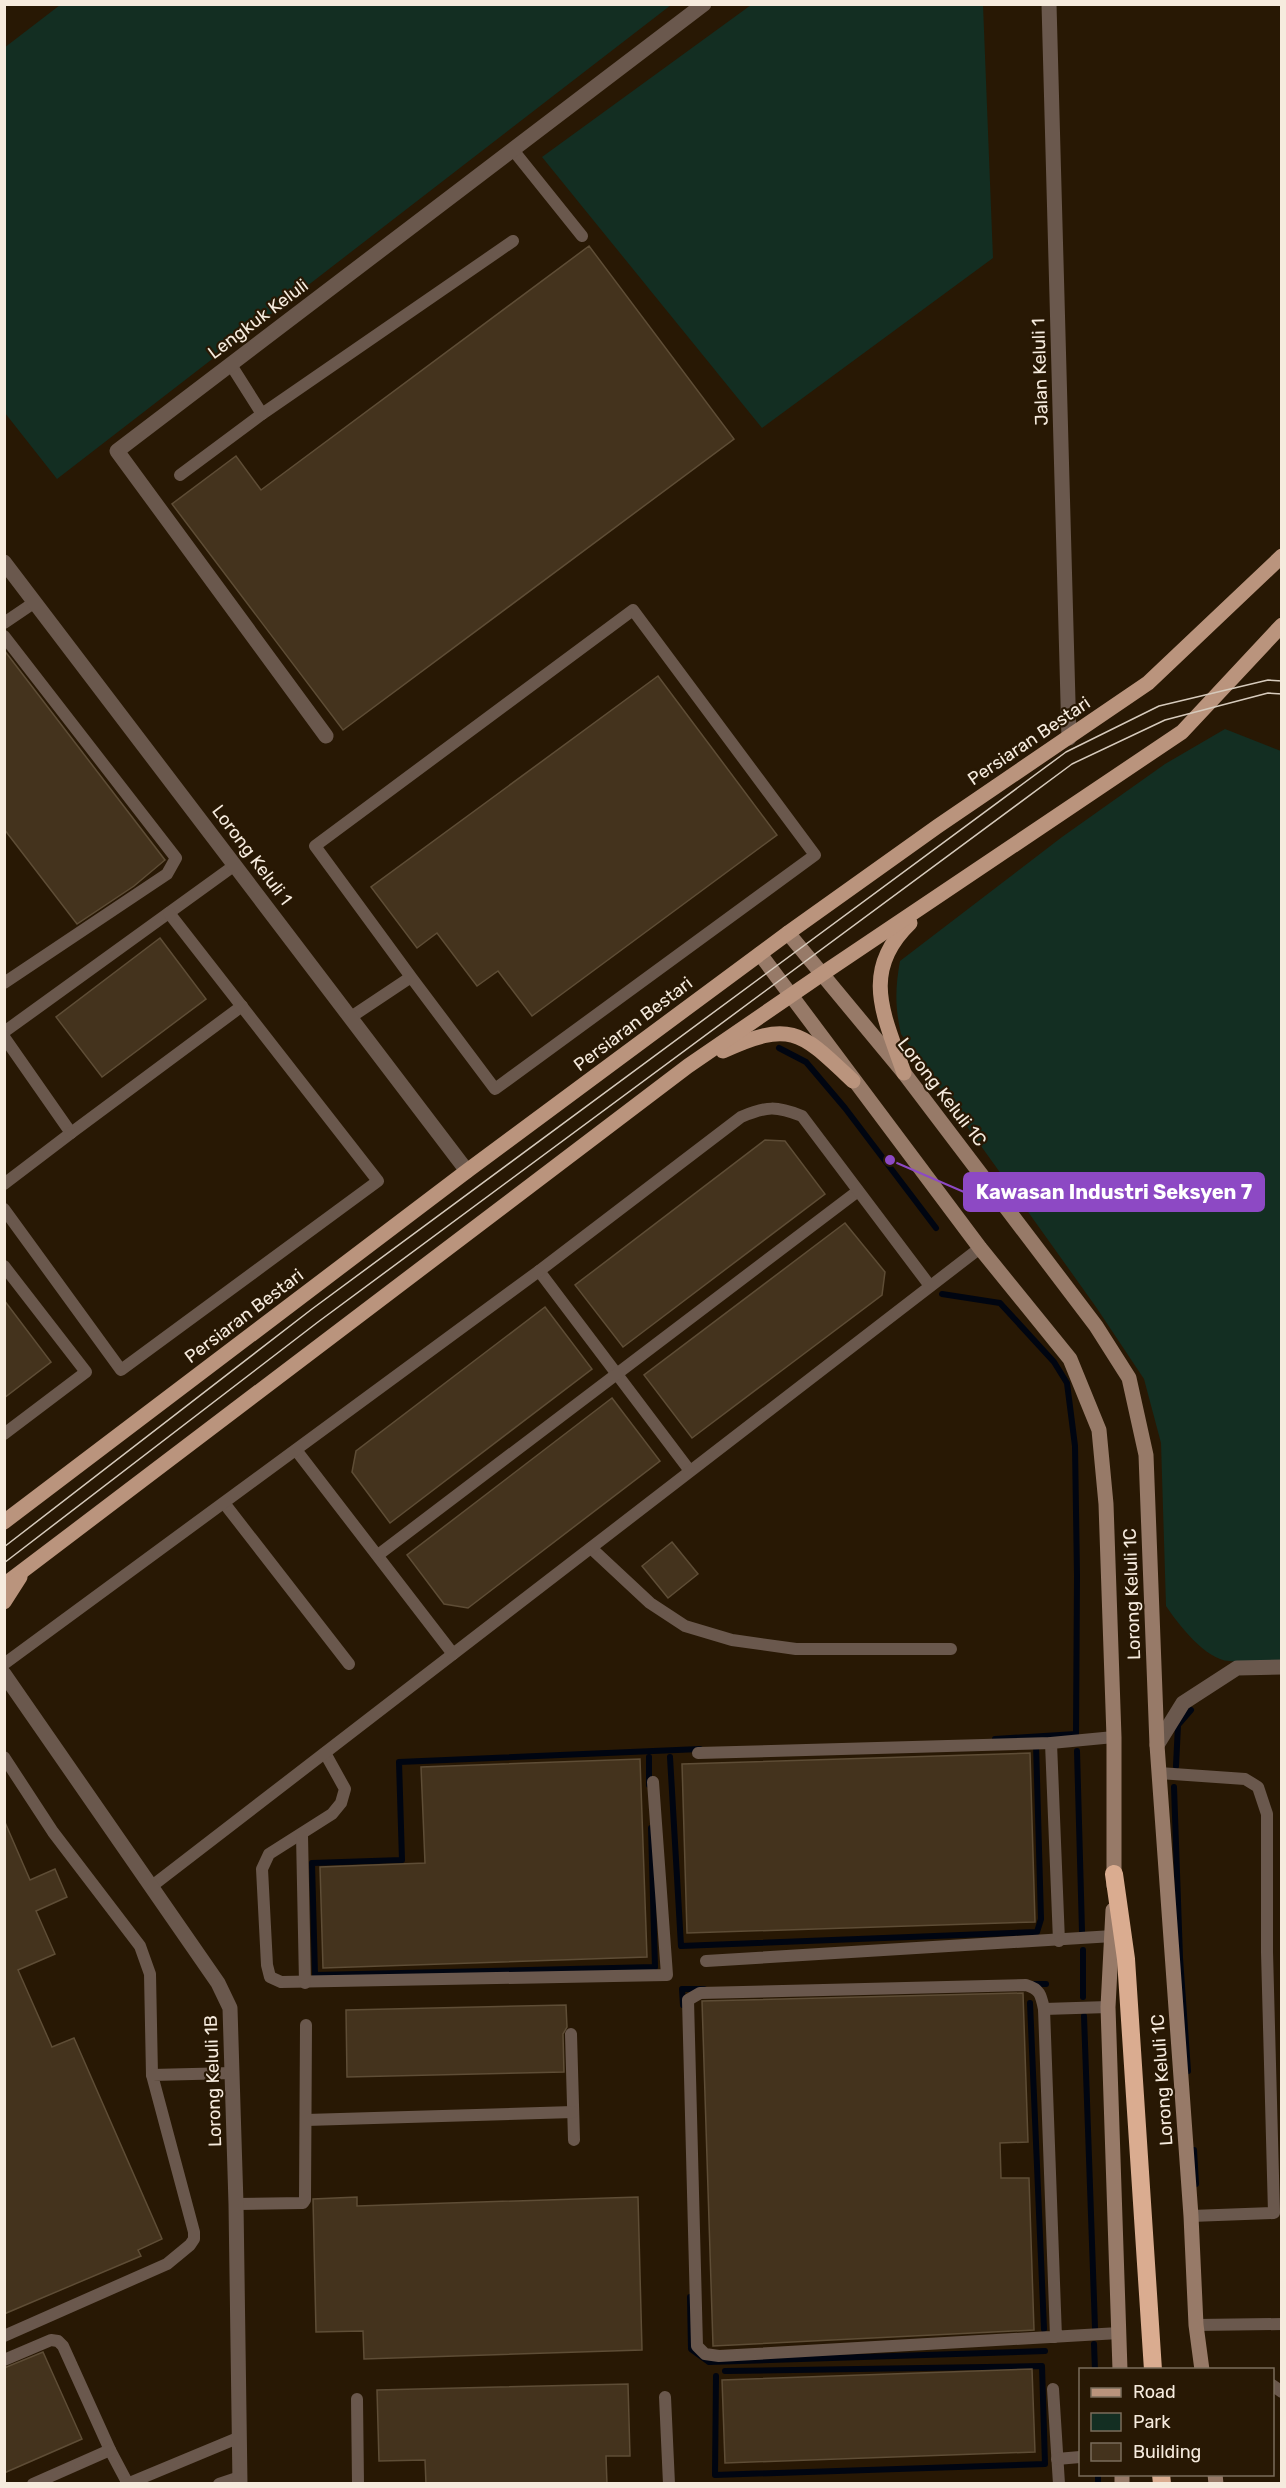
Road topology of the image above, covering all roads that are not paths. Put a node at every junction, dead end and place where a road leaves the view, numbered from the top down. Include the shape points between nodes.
1 (704, 4) edge
2 (1050, 4) edge
3 (513, 150) junction
4 (582, 236) dead end
5 (513, 241) dead end
6 (231, 364) junction
7 (262, 414) junction
8 (180, 475) dead end
9 (1281, 556) edge
10 (4, 562) edge
11 (1281, 570) edge
12 (1249, 588) junction
13 (35, 602) junction
14 (4, 623) edge
15 (1281, 625) edge
16 (4, 636) edge
17 (326, 736) dead end
18 (1069, 738) junction
19 (235, 865) junction
20 (949, 890) junction
21 (169, 913) junction
22 (788, 933) junction
23 (760, 954) junction
24 (822, 974) junction
25 (411, 977) junction
26 (4, 983) edge
27 (791, 995) junction
28 (242, 1006) junction
29 (351, 1017) junction
30 (4, 1032) edge
31 (4, 1037) edge
32 (688, 1066) junction
33 (904, 1073) junction
34 (853, 1081) junction
35 (71, 1133) junction
36 (467, 1171) junction
37 (4, 1184) edge
38 (858, 1191) junction
39 (4, 1209) edge
40 (980, 1248) junction
41 (4, 1266) edge
42 (539, 1272) junction
43 (930, 1286) junction
44 (617, 1374) junction
45 (4, 1434) edge
46 (296, 1450) junction
47 (690, 1471) junction
48 (224, 1503) junction
49 (4, 1522) edge
50 (591, 1548) junction
51 (378, 1555) junction
52 (25, 1569) junction
53 (4, 1585) edge
54 (4, 1602) edge
55 (951, 1649) dead end
56 (453, 1653) junction
57 (4, 1664) edge
58 (349, 1664) dead end
59 (1281, 1666) edge
60 (4, 1674) edge
61 (1114, 1737) junction
62 (1051, 1743) junction
63 (1157, 1745) junction
64 (325, 1753) junction
65 (698, 1753) dead end
66 (4, 1757) edge
67 (1159, 1773) junction
68 (653, 1782) dead end
69 (302, 1835) junction
70 (1114, 1874) junction
71 (152, 1886) junction
72 (1113, 1936) junction
73 (1059, 1941) junction
74 (706, 1961) dead end
75 (305, 1983) junction
76 (1108, 2007) junction
77 (1044, 2009) junction
78 (306, 2025) dead end
79 (571, 2034) dead end
80 (233, 2073) junction
81 (152, 2074) junction
82 (573, 2112) junction
83 (306, 2120) junction
84 (574, 2140) dead end
85 (236, 2204) junction
86 (1191, 2216) junction
87 (1281, 2324) edge
88 (1196, 2325) junction
89 (1119, 2333) junction
90 (4, 2336) edge
91 (1056, 2337) junction
92 (4, 2360) edge
93 (1120, 2368) edge
94 (1153, 2368) edge
95 (1202, 2368) edge
96 (1053, 2389) dead end
97 (665, 2397) dead end
98 (357, 2398) dead end
99 (240, 2437) junction
100 (110, 2450) junction
101 (1079, 2457) edge
102 (1057, 2459) junction
103 (240, 2480) edge
104 (127, 2483) edge
105 (33, 2484) edge
106 (219, 2484) edge
107 (358, 2484) edge
108 (669, 2484) edge
109 (1059, 2484) edge

1 - 3 street, Lengkuk Keluli
2 - 18 street, Jalan Keluli 1
3 - 4 lane
3 - 6 street, Lengkuk Keluli
5 - 7 lane
6 - 7 lane
6 - 17 street, Lengkuk Keluli via 117,451
7 - 8 lane
9 - 12 main road, Persiaran Bestari
10 - 13 street, Lorong Keluli 1
11 - 12 main road
12 - 18 main road, Persiaran Bestari via 1148,683
13 - 14 lane
13 - 19 street, Lorong Keluli 1
15 - 20 main road via 1182,732
16 - 26 lane via 176,858 167,874
18 - 22 main road, Persiaran Bestari
19 - 21 lane
19 - 29 street, Lorong Keluli 1
20 - 24 main road
20 - 33 main road via 896,937 882,965 880,1003
21 - 28 lane
21 - 30 lane
22 - 23 main road, Persiaran Bestari
22 - 24 street, Lorong Keluli 1C
23 - 27 street, Lorong Keluli 1C
23 - 36 main road, Persiaran Bestari
24 - 27 main road
24 - 33 street, Lorong Keluli 1C
25 - 25 lane via 495,1089 815,855 633,610 315,846
25 - 29 lane
27 - 32 main road
27 - 34 street, Lorong Keluli 1C
28 - 35 lane
28 - 39 lane via 378,1181 121,1370
29 - 36 street, Lorong Keluli 1
31 - 35 lane
32 - 34 main road via 752,1038 788,1034 813,1043
32 - 52 main road
33 - 63 street, Lorong Keluli 1C via 1096,1326 1129,1378 1146,1455
34 - 40 street, Lorong Keluli 1C
35 - 37 lane
36 - 49 main road, Persiaran Bestari
38 - 42 lane via 802,1116 781,1108 762,1108 741,1117
38 - 43 lane
38 - 44 lane
40 - 43 lane
40 - 61 street, Lorong Keluli 1C via 1070,1359 1099,1430 1106,1504
41 - 45 lane via 86,1372
42 - 44 lane
42 - 46 lane
43 - 47 lane
44 - 47 lane
44 - 51 lane
46 - 48 lane
46 - 51 lane
47 - 50 lane
48 - 57 lane
48 - 58 lane
50 - 55 lane via 650,1604 685,1626 732,1640 796,1649
50 - 56 lane
51 - 56 lane
52 - 53 main road
52 - 54 main road
56 - 64 lane
59 - 63 street via 1237,1668 1184,1702
60 - 71 street, Lorong Keluli 1B
61 - 62 lane
61 - 70 street, Lorong Keluli 1C
62 - 65 lane
62 - 73 lane
63 - 67 street, Lorong Keluli 1C
64 - 69 lane via 345,1789 332,1814
64 - 71 lane
66 - 81 lane via 53,1832 140,1947 150,1974
67 - 86 street, Lorong Keluli 1C
67 - 86 lane via 1245,1779 1258,1787 1267,1814 1274,2213
68 - 75 lane via 667,1975
69 - 75 lane
69 - 75 lane via 269,1854 262,1869 270,1977 281,1982
70 - 72 street, Lorong Keluli 1C
70 - 94 highway via 1126,1959
71 - 80 street, Lorong Keluli 1B via 225,1993 230,2008
72 - 73 lane
72 - 76 street, Lorong Keluli 1C
73 - 74 lane
76 - 77 lane
76 - 89 street, Lorong Keluli 1C
77 - 91 lane
77 - 91 lane via 1041,1993 1026,1985 700,1993 688,2000 697,2346 705,2354 719,2356
78 - 83 lane
79 - 82 lane
80 - 81 lane
80 - 85 street, Lorong Keluli 1B
81 - 90 lane via 194,2239 167,2264
82 - 83 lane
82 - 84 lane
83 - 85 lane via 303,2203
85 - 99 street, Lorong Keluli 1B
86 - 88 street, Lorong Keluli 1C
87 - 88 lane
88 - 95 street, Lorong Keluli 1C
89 - 91 lane
89 - 93 street, Lorong Keluli 1C
92 - 100 lane via 51,2340 58,2341
96 - 102 lane
97 - 108 lane
98 - 107 lane
99 - 103 street, Lorong Keluli 1B
99 - 104 lane
100 - 104 lane
100 - 105 lane
101 - 102 lane
102 - 109 lane
103 - 106 lane

